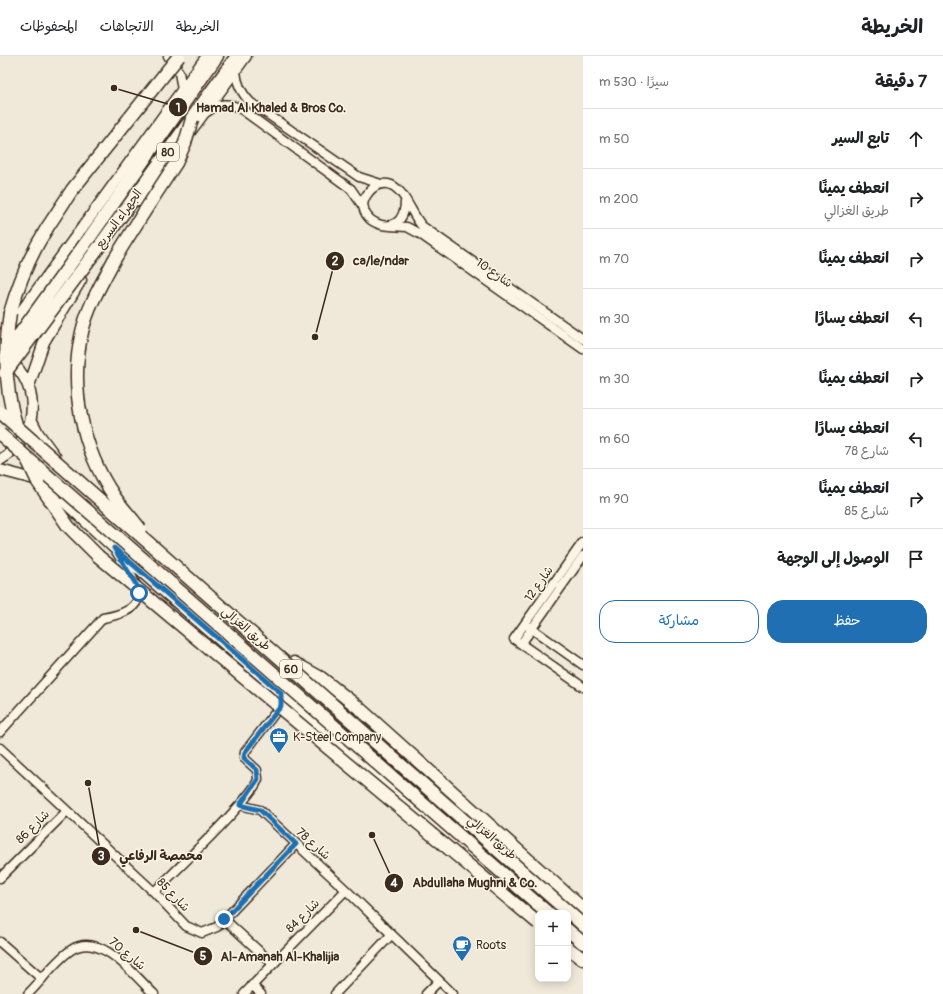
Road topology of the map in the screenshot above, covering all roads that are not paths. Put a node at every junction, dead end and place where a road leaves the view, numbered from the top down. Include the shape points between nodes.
1 (168, 56) edge
2 (179, 56) edge
3 (206, 56) edge
4 (217, 56) edge
5 (237, 56) edge
6 (246, 56) edge
7 (236, 71) junction
8 (182, 90) junction
9 (205, 114) junction
10 (192, 120) junction
11 (381, 184) junction
12 (406, 201) junction
13 (364, 209) junction
14 (389, 226) junction
15 (563, 330) junction
16 (0, 337) edge
17 (583, 339) edge
18 (583, 349) edge
19 (0, 353) edge
20 (0, 361) edge
21 (0, 380) edge
22 (29, 386) junction
23 (0, 404) edge
24 (0, 412) edge
25 (31, 419) junction
26 (12, 422) junction
27 (0, 434) edge
28 (0, 460) edge
29 (0, 470) edge
30 (583, 542) edge
31 (114, 548) junction
32 (157, 551) junction
33 (583, 556) edge
34 (528, 626) junction
35 (521, 644) junction
36 (294, 662) junction
37 (583, 665) edge
38 (583, 687) edge
39 (281, 693) junction
40 (0, 732) edge
41 (0, 748) edge
42 (240, 805) junction
43 (66, 811) junction
44 (296, 844) junction
45 (0, 878) edge
46 (346, 890) junction
47 (154, 892) junction
48 (583, 909) edge
49 (545, 910) edge
50 (535, 914) edge
51 (583, 918) edge
52 (224, 919) junction
53 (535, 920) edge
54 (583, 925) edge
55 (571, 933) edge
56 (391, 935) junction
57 (0, 942) edge
58 (583, 943) edge
59 (571, 946) edge
60 (571, 950) edge
61 (583, 957) edge
62 (273, 964) junction
63 (42, 979) junction
64 (439, 981) junction
65 (252, 985) junction
66 (28, 994) edge
67 (154, 994) edge
68 (244, 994) edge
69 (261, 994) edge
70 (335, 994) edge
71 (426, 994) edge
72 (453, 994) edge

1 - 8 street via 179,72
2 - 53 highway, bridge via 72,190 31,253 18,282 7,331 6,367 16,425 26,457 51,503 87,547
3 - 8 main road, الجهراء السريع
4 - 20 highway, الجهراء السريع / 80, bridge
5 - 10 highway, الجهراء السريع / 80
6 - 7 main road, الجهراء السريع
7 - 9 main road, الجهراء السريع
7 - 11 street via 237,82 250,102 359,177
8 - 16 main road, الجهراء السريع via 13,323
9 - 13 street via 215,106 224,104 241,109 351,189
9 - 22 main road, الجهراء السريع via 70,297 44,342
10 - 21 highway, الجهراء السريع / 80, bridge
10 - 32 highway, bridge via 176,163 123,246 89,310 82,331 76,372 81,417 86,438 98,467 114,496
11 - 12 street via 398,188
11 - 13 street via 367,193
12 - 14 street via 402,217
12 - 15 street, شارع 10 via 422,226
13 - 14 street via 368,219
14 - 15 street, شارع 10 via 406,227 420,234
15 - 17 street, شارع 10
15 - 18 street, شارع 10
19 - 22 main road via 17,366
22 - 25 main road via 32,402
23 - 26 highway
24 - 26 highway, طريق الغزالي / 60, bridge
25 - 28 main road via 24,436 13,450
25 - 36 main road, طريق الغزالي via 53,454
26 - 32 highway, طريق الغزالي / 60, bridge
27 - 49 highway, طريق الغزالي / 60, bridge
29 - 31 main road via 34,479 47,486
30 - 34 street, شارع 12
31 - 39 main road
31 - 40 street via 137,586 139,593 136,602 121,615 103,618
32 - 54 highway, طريق الغزالي / 60, bridge
33 - 34 street, شارع 12
34 - 35 street, شارع 12
34 - 35 street, شارع 12 via 514,638
34 - 37 street
35 - 38 street
36 - 48 highway via 321,678 359,708
36 - 51 main road, طريق الغزالي
39 - 42 street via 281,706 245,752 244,758 257,770 258,779
39 - 50 main road
41 - 43 street, شارع 85
42 - 44 street, شارع 78 via 260,810
42 - 47 street
43 - 45 street, شارع 86
43 - 47 street, شارع 85
44 - 46 street, شارع 78
44 - 52 street, شارع 85
46 - 56 street, شارع 78
46 - 62 street, شارع 84
47 - 52 street, شارع 85 via 186,926 202,933 217,927
52 - 62 street
55 - 58 highway
56 - 64 street, شارع 78
56 - 70 street
57 - 63 street
59 - 61 main road
60 - 61 highway
62 - 65 street, شارع 84
63 - 66 street, شارع 70
63 - 67 street, شارع 70 via 72,949 90,944 106,950
64 - 71 street
64 - 72 street, شارع 78
65 - 68 street, شارع 84
65 - 69 street

